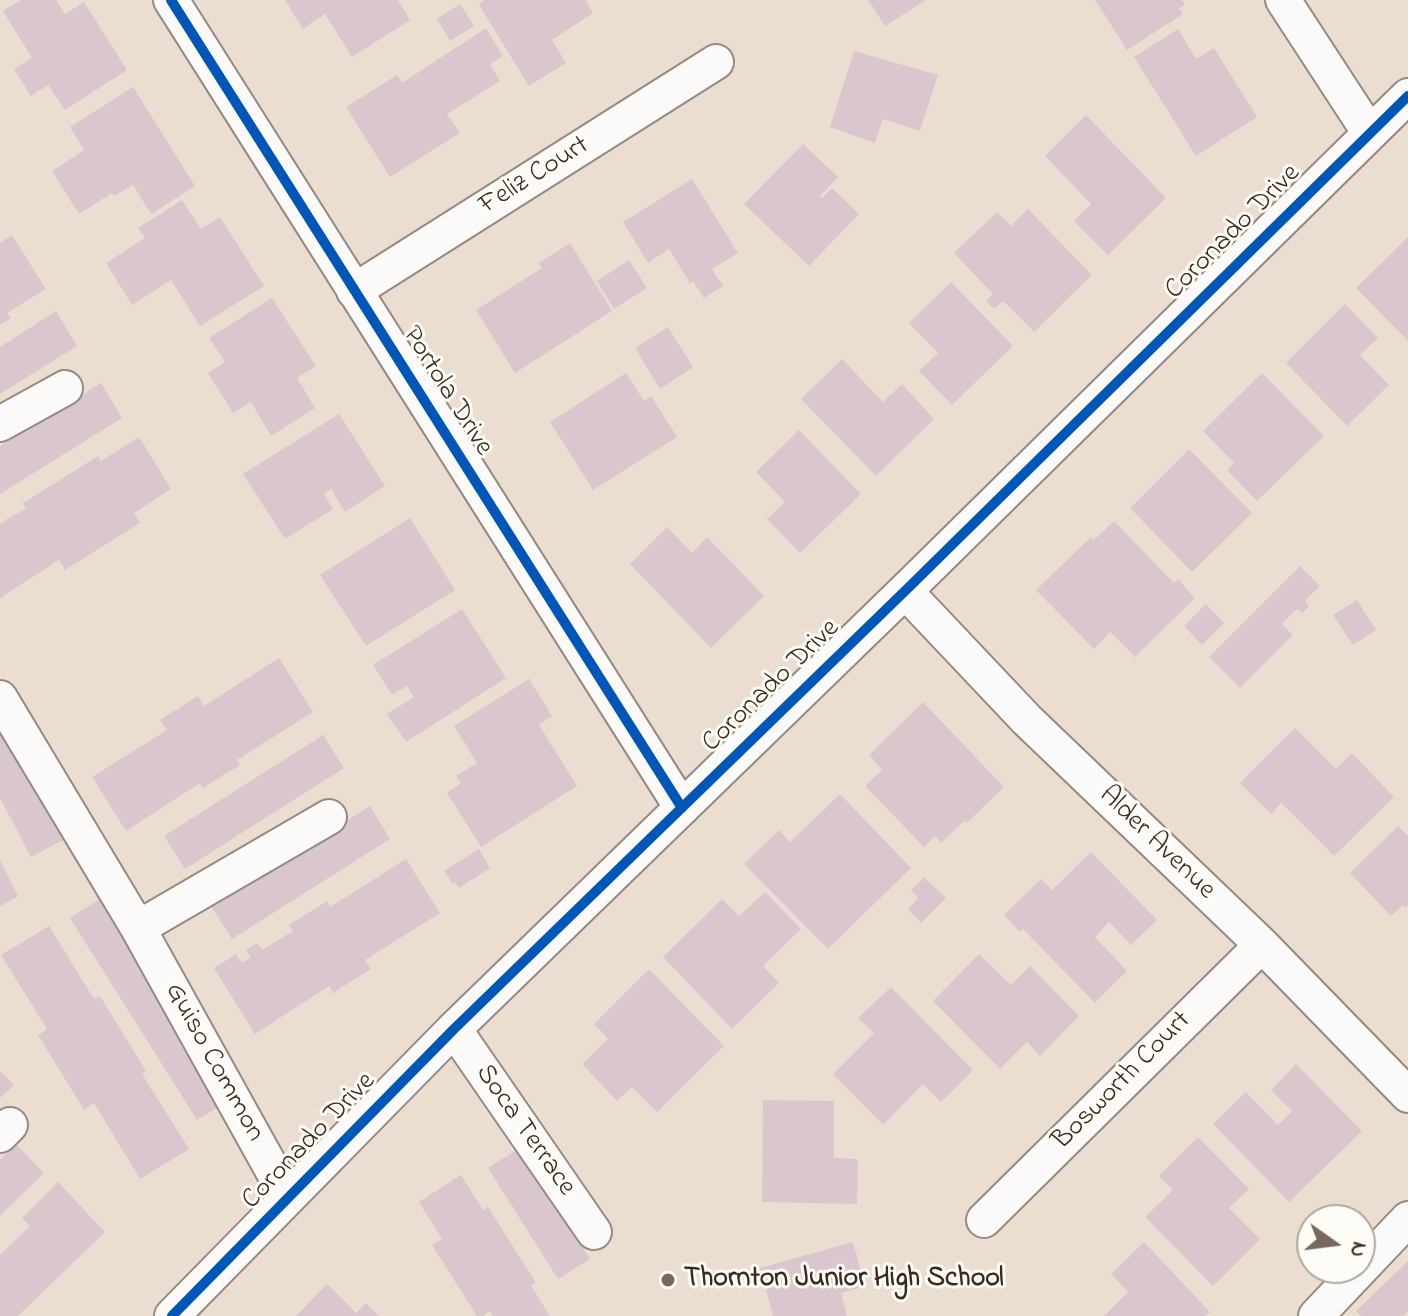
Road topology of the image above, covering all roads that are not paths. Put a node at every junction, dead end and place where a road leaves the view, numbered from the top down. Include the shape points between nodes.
1 (171, 0) edge
2 (1283, 0) edge
3 (716, 62) dead end
4 (1408, 96) edge
5 (1369, 132) junction
6 (354, 291) junction
7 (65, 388) dead end
8 (0, 424) edge
9 (905, 591) junction
10 (0, 698) edge
11 (682, 808) junction
12 (329, 817) dead end
13 (138, 928) junction
14 (1262, 945) junction
15 (454, 1029) junction
16 (1408, 1095) edge
17 (288, 1198) junction
18 (1408, 1219) edge
19 (984, 1220) dead end
20 (594, 1232) dead end
21 (172, 1316) edge
22 (1316, 1316) edge

1 - 6 street, Portola Drive
2 - 5 street
3 - 6 street, Feliz Court
4 - 5 street, Coronado Drive
5 - 9 street, Coronado Drive
6 - 11 street, Portola Drive
7 - 8 street
9 - 11 street, Coronado Drive
9 - 14 street, Alder Avenue via 1027,720
10 - 13 street, Guiso Common
11 - 15 street, Coronado Drive
12 - 13 street
13 - 17 street, Guiso Common
14 - 16 street, Alder Avenue
14 - 19 street, Bosworth Court
15 - 17 street, Coronado Drive
15 - 20 street, Soca Terrace
17 - 21 street, Coronado Drive
18 - 22 street

